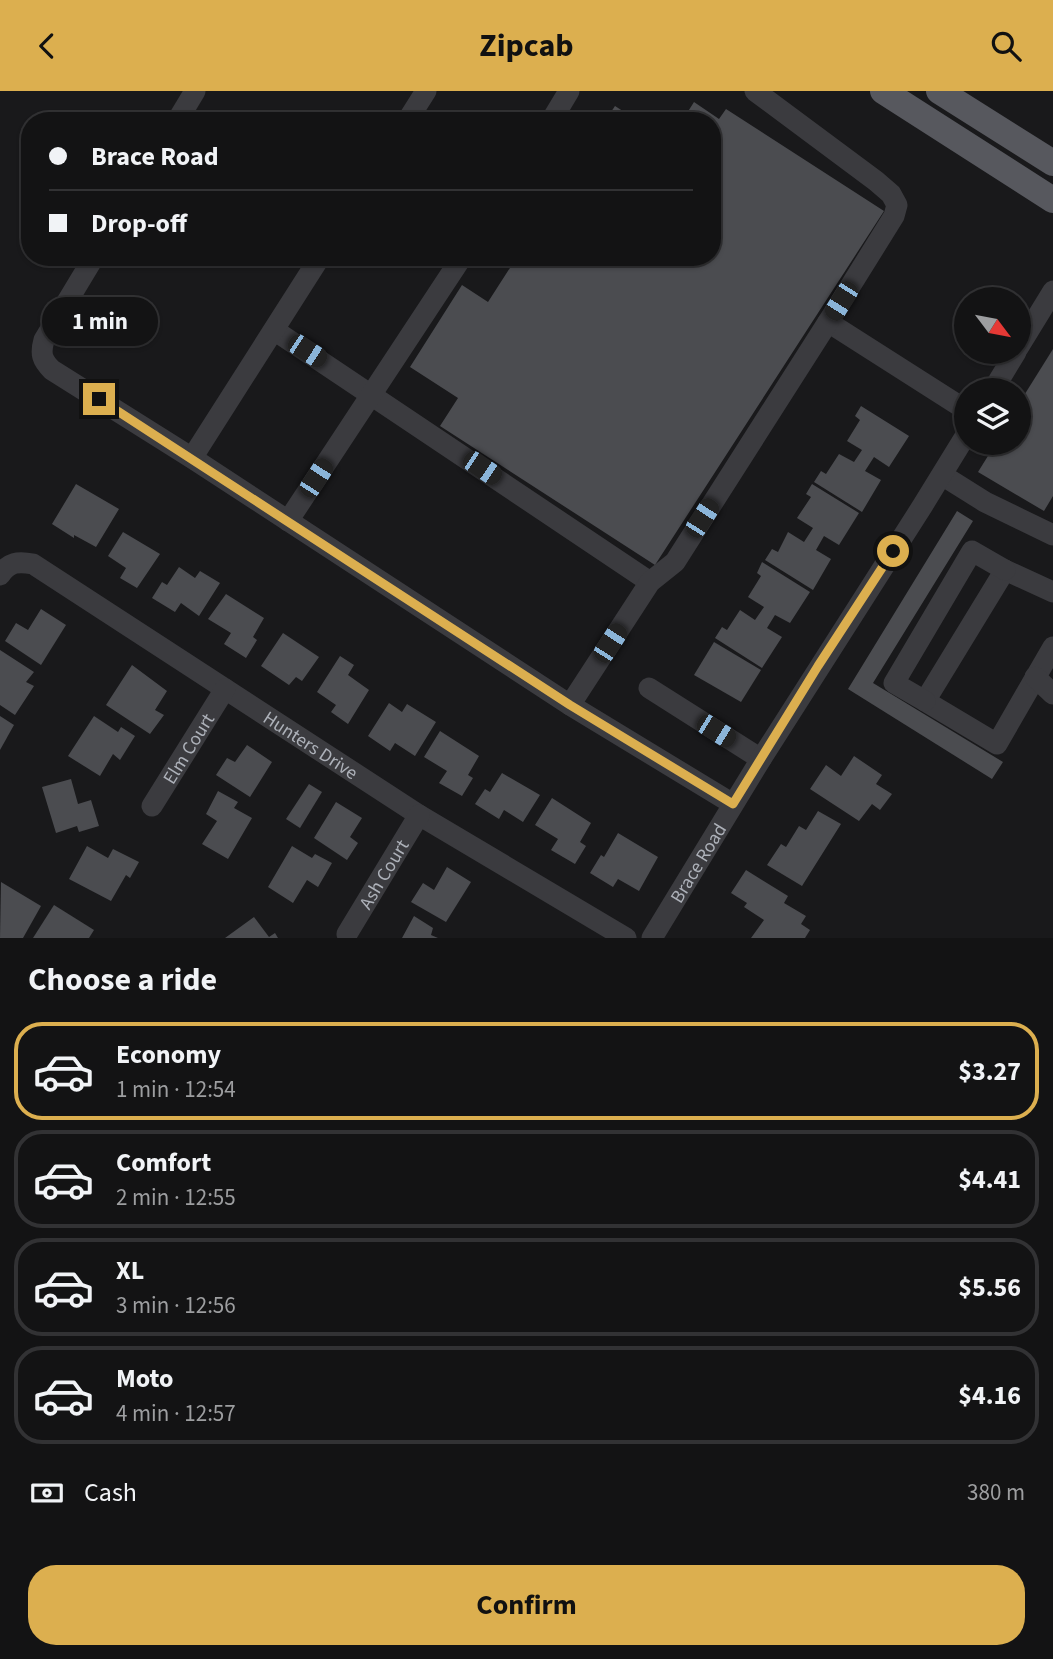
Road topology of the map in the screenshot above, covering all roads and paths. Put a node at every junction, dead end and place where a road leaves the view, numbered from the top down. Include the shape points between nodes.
1 (195, 91) edge
2 (426, 91) edge
3 (569, 91) edge
4 (755, 91) edge
5 (883, 91) edge
6 (939, 91) edge
7 (182, 112) edge
8 (413, 112) edge
9 (556, 112) edge
10 (1053, 163) edge
11 (1053, 200) edge
12 (89, 266) edge
13 (314, 266) edge
14 (456, 266) edge
15 (1053, 291) edge
16 (828, 322) junction
17 (1031, 327) edge
18 (274, 330) junction
19 (372, 393) junction
20 (954, 402) edge
21 (954, 455) edge
22 (192, 458) junction
23 (942, 475) junction
24 (288, 521) junction
25 (1053, 535) edge
26 (1005, 570) junction
27 (0, 575) edge
28 (650, 582) junction
29 (1053, 592) edge
30 (1053, 647) edge
31 (1035, 677) junction
32 (649, 688) dead end
33 (225, 689) junction
34 (1053, 694) edge
35 (925, 701) junction
36 (570, 705) junction
37 (761, 759) junction
38 (733, 804) junction
39 (152, 806) dead end
40 (419, 815) junction
41 (347, 934) dead end
42 (626, 938) edge
43 (652, 938) edge

1 - 7 street
2 - 8 street
3 - 9 street
4 - 16 street via 876,181 897,205
5 - 11 main road
6 - 10 main road
12 - 22 street via 44,340 40,352 44,362
13 - 18 street
14 - 19 street
15 - 17 street
16 - 20 street
16 - 28 street via 675,562
18 - 19 street
18 - 22 street
19 - 24 street
19 - 28 street
21 - 23 street, Brace Road
22 - 24 street
23 - 25 street
23 - 37 street, Brace Road
24 - 36 street
26 - 29 street
26 - 35 street
26 - 35 street via 972,551 894,683
27 - 33 street, Hunters Drive via 19,561 33,564
28 - 36 street
30 - 31 street
31 - 34 street
31 - 35 street via 997,744
32 - 37 street
33 - 39 street, Elm Court
33 - 40 street, Hunters Drive
36 - 38 street
37 - 38 street, Brace Road
38 - 43 street, Brace Road
40 - 41 street, Ash Court
40 - 42 street, Hunters Drive

